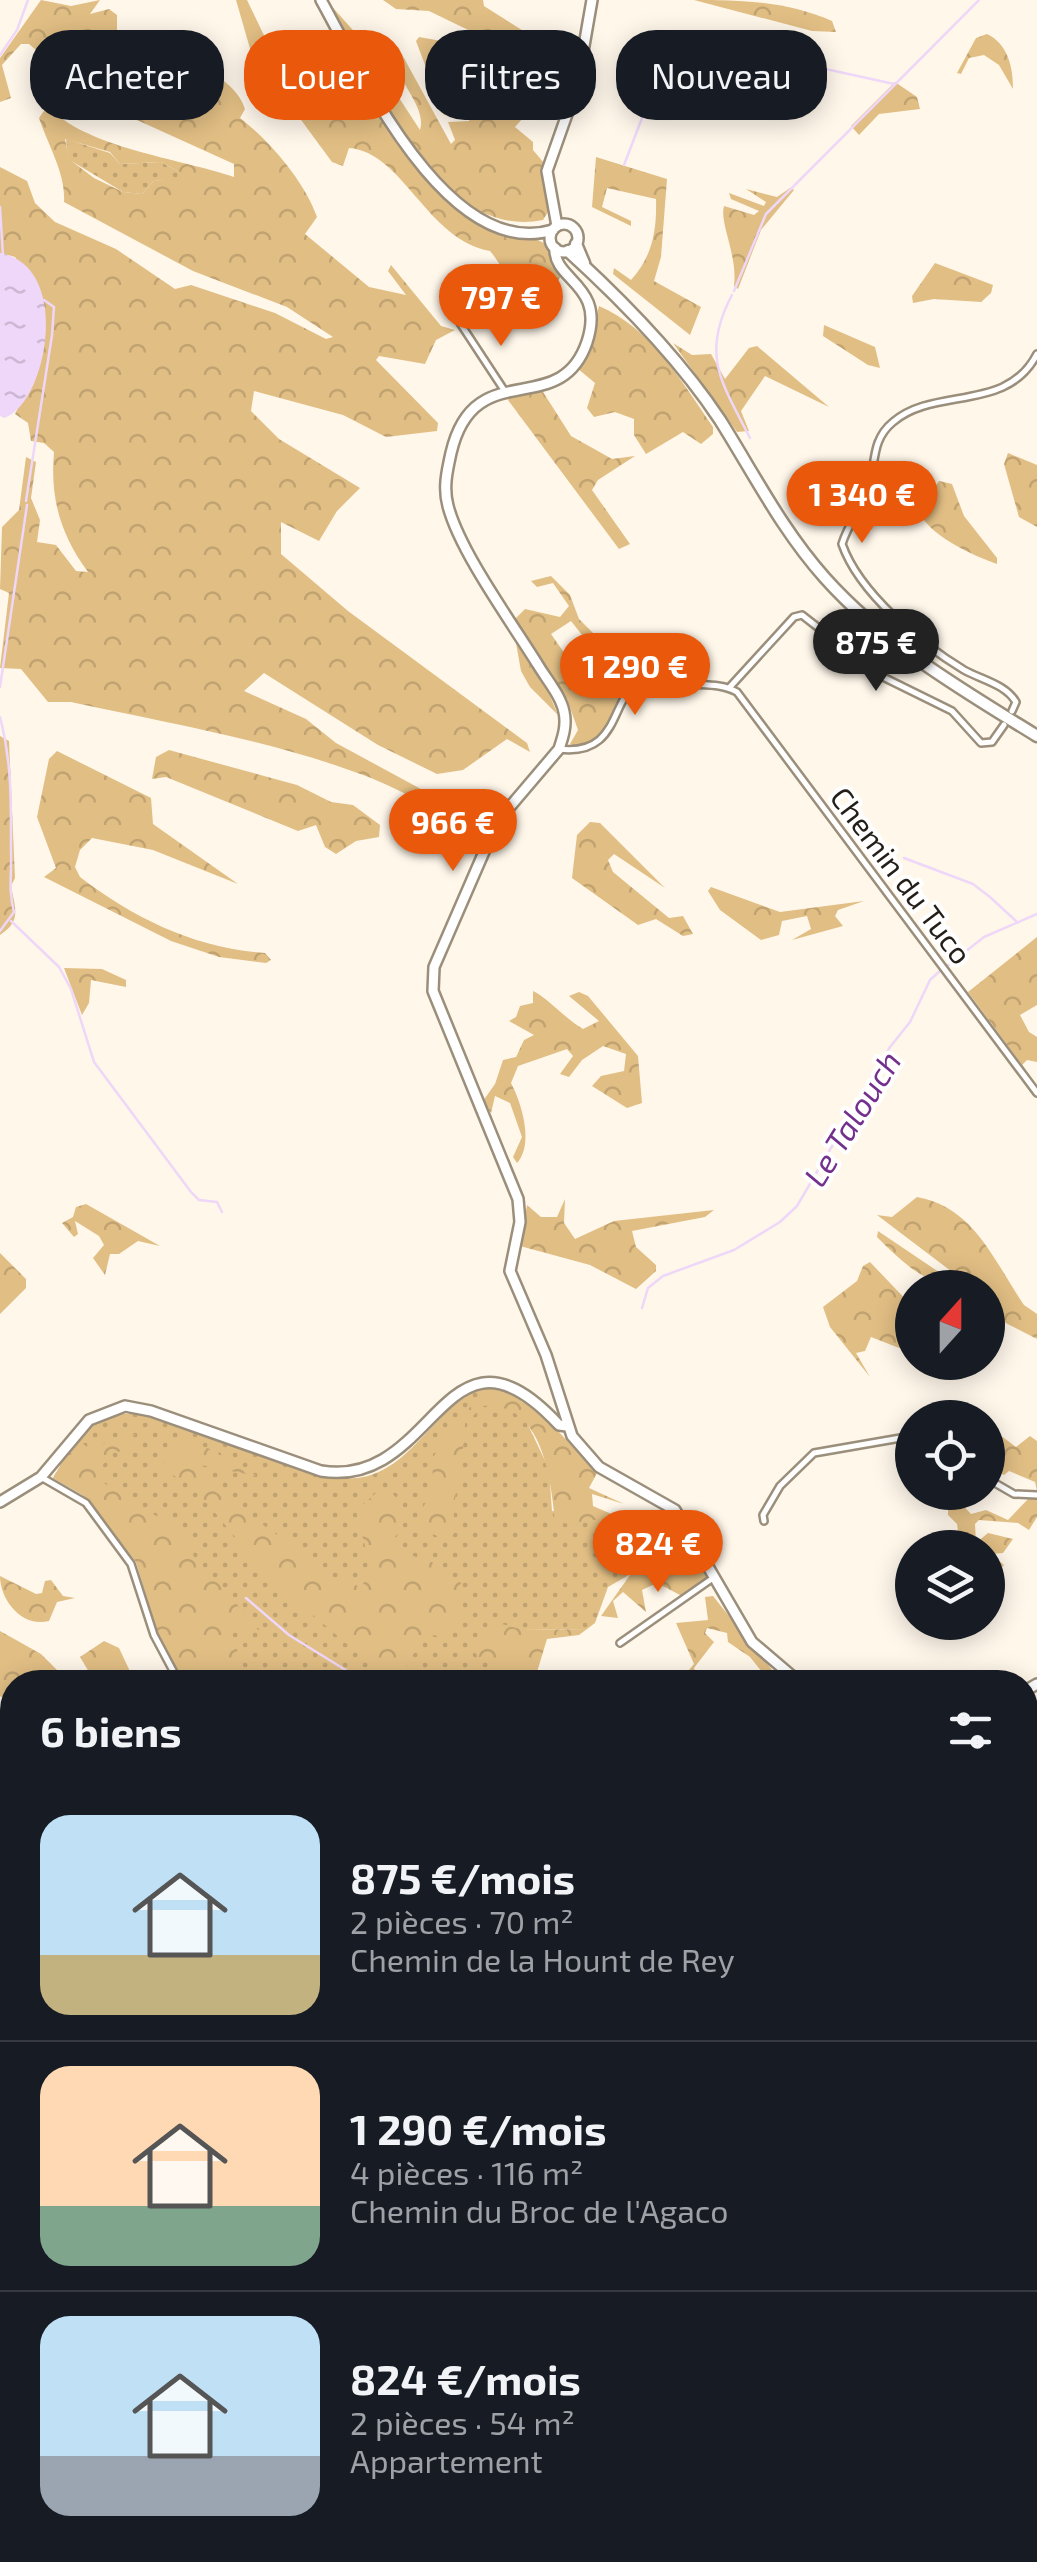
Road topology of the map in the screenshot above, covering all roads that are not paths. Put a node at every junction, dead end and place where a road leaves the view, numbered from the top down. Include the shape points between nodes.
1 (321, 0) edge
2 (592, 0) edge
3 (559, 227) junction
4 (523, 231) junction
5 (562, 247) junction
6 (460, 323) dead end
7 (1037, 354) edge
8 (504, 390) junction
9 (729, 688) junction
10 (1012, 711) dead end
11 (1004, 725) dead end
12 (1037, 736) edge
13 (558, 749) junction
14 (1037, 1093) edge
15 (568, 1426) junction
16 (895, 1438) edge
17 (41, 1477) junction
18 (1005, 1489) edge
19 (1037, 1495) edge
20 (0, 1502) edge
21 (764, 1521) dead end
22 (716, 1576) junction
23 (620, 1642) dead end
24 (173, 1670) edge
25 (781, 1670) edge

1 - 4 main road via 417,164 467,208
2 - 3 main road via 577,86 548,171
3 - 4 main road
3 - 5 main road
3 - 5 main road via 576,232
4 - 5 main road
5 - 8 main road via 558,263 588,298 588,338 572,368 542,387
5 - 12 highway via 697,389 826,580 923,665
6 - 8 street
7 - 10 street via 1024,373 985,395 921,408 894,421 877,443 869,486 842,544 899,622 950,661 1007,690 1016,702
8 - 13 main road via 484,398 462,423 445,490 461,536 560,702 565,725
9 - 11 street via 802,615 878,676 952,712 982,743 992,742
9 - 13 street via 644,682 602,739 582,750
9 - 14 street, Chemin du Tuco
13 - 15 main road via 497,822 432,978 436,1004 518,1200 510,1271
15 - 17 main road via 518,1388 485,1382 460,1391 388,1460 344,1474 125,1406 89,1420
15 - 22 main road via 599,1467 675,1510
16 - 21 street via 811,1455 771,1498
17 - 20 main road
17 - 24 street via 86,1503 131,1564 148,1622
18 - 19 street
22 - 23 street
22 - 25 main road via 752,1642

